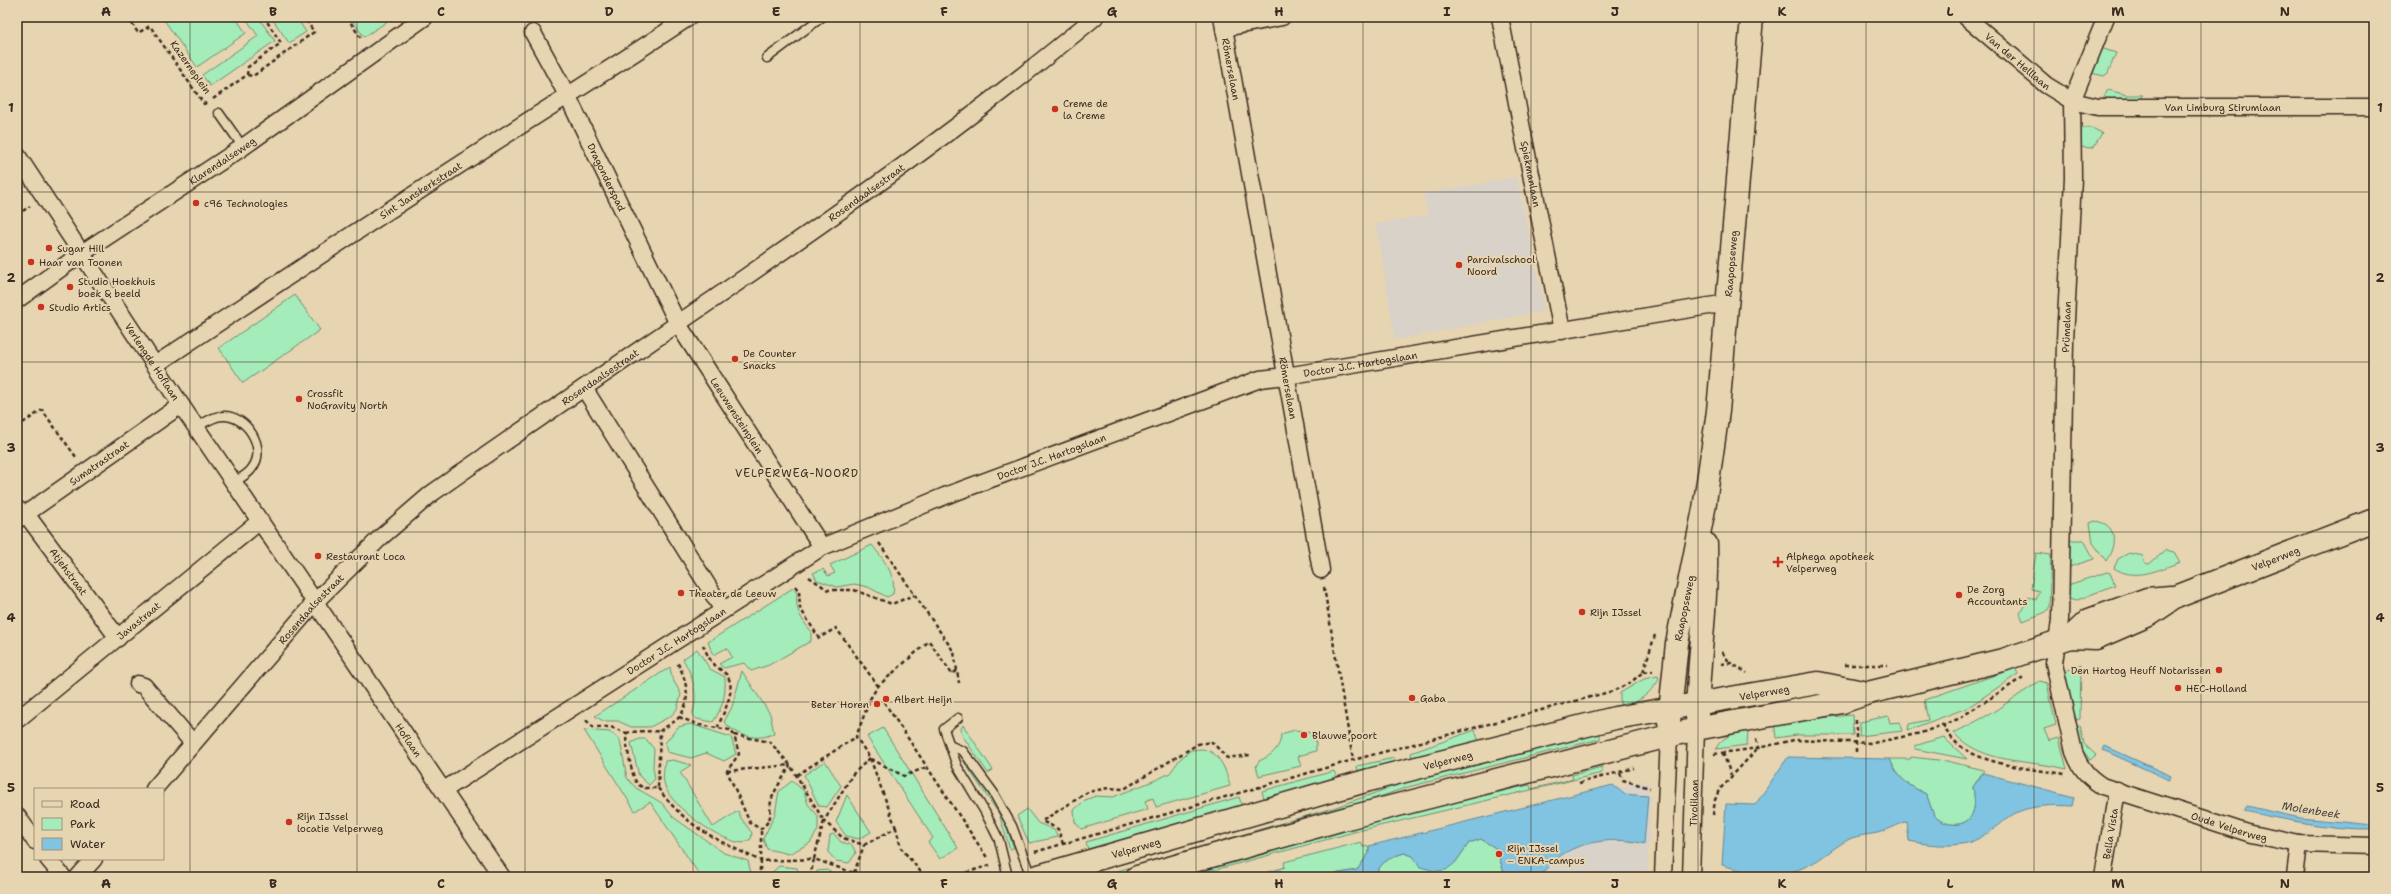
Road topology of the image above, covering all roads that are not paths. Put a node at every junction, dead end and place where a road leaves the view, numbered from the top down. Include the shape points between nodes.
1 (425, 17) edge
2 (689, 17) edge
3 (822, 17) edge
4 (1282, 17) edge
5 (1500, 17) edge
6 (1752, 17) edge
7 (1966, 17) edge
8 (2106, 17) edge
9 (1089, 19) edge
10 (1224, 23) edge
11 (533, 33) dead end
12 (767, 58) dead end
13 (567, 95) junction
14 (2072, 101) junction
15 (2374, 108) edge
16 (219, 113) dead end
17 (243, 147) junction
18 (17, 155) edge
19 (82, 253) junction
20 (17, 300) edge
21 (1727, 303) junction
22 (678, 324) junction
23 (1562, 331) junction
24 (154, 365) junction
25 (1286, 376) junction
26 (584, 388) junction
27 (181, 406) junction
28 (198, 427) junction
29 (234, 482) junction
30 (1704, 509) junction
31 (20, 514) edge
32 (2374, 520) edge
33 (260, 522) junction
34 (822, 547) junction
35 (1321, 570) road end
36 (316, 601) junction
37 (723, 610) junction
38 (118, 638) junction
39 (2060, 648) junction
40 (138, 684) dead end
41 (1868, 693) junction
42 (1697, 703) junction
43 (1670, 708) junction
44 (958, 718) dead end
45 (17, 720) edge
46 (1696, 729) junction
47 (1669, 736) junction
48 (193, 743) junction
49 (951, 746) junction
50 (155, 788) edge
51 (444, 790) junction
52 (2117, 790) junction
53 (17, 816) edge
54 (34, 840) edge
55 (2300, 844) junction
56 (2374, 846) edge
57 (49, 860) edge
58 (93, 860) edge
59 (63, 877) edge
60 (78, 877) edge
61 (502, 877) edge
62 (1008, 877) edge
63 (1030, 877) edge
64 (1035, 877) edge
65 (1137, 877) edge
66 (1663, 877) edge
67 (1691, 877) edge
68 (2103, 877) edge
69 (2295, 877) edge

1 - 17 street, Klarendalseweg
2 - 13 street, Sint Janskerkstraat via 592,82
3 - 12 lane
4 - 10 street
5 - 23 street, Spiekmanlaan
6 - 21 main road, Raapopseweg
7 - 14 street, Van der Helllaan via 2046,85
8 - 14 street, Prümelaan
9 - 22 street, Rosendaalsestraat via 942,138
10 - 25 street, Römerselaan
11 - 13 street, Dragonderspad
13 - 22 street, Dragonderspad
13 - 24 street, Sint Janskerkstraat
14 - 15 street, Van Limburg Stirumlaan via 2098,107
14 - 39 street, Prümelaan via 2073,178 2065,341
16 - 17 lane
17 - 19 street, Klarendalseweg
18 - 19 street, Verlengde Hoflaan
19 - 20 street, Klarendalseweg
19 - 24 street, Verlengde Hoflaan
21 - 23 street, Doctor J.C. Hartogslaan
21 - 30 main road, Raapopseweg via 1718,411
22 - 26 street, Rosendaalsestraat
22 - 34 street, Leeuwensteinplein
23 - 25 street, Doctor J.C. Hartogslaan
24 - 27 street, Verlengde Hoflaan
25 - 34 street, Doctor J.C. Hartogslaan via 1260,379 945,496
25 - 35 street, Römerselaan
26 - 36 street, Rosendaalsestraat via 431,494 380,538
26 - 37 street
27 - 28 street, Verlengde Hoflaan
27 - 31 street, Sumatrastraat via 87,472
28 - 29 street, Verlengde Hoflaan
28 - 29 lane via 214,418 229,417 244,424 252,436 258,453 256,463 251,470
29 - 33 street, Verlengde Hoflaan
30 - 42 main road, Raapopseweg via 1707,576
30 - 43 main road, Raapopseweg via 1677,643
31 - 38 street, Atjehstraat
32 - 39 main road, Velperweg via 2176,597 2150,615 2096,638
33 - 36 street, Verlengde Hoflaan
33 - 38 street, Javastraat
34 - 37 street, Doctor J.C. Hartogslaan
36 - 48 street, Rosendaalsestraat
36 - 51 street, Hoflaan
37 - 51 street, Doctor J.C. Hartogslaan via 575,708
38 - 45 street, Javastraat
39 - 41 main road, Velperweg
39 - 52 street, Oude Velperweg via 2074,752 2090,778
40 - 48 street via 144,686
41 - 42 main road, Velperweg via 1818,683
41 - 46 main road, Velperweg via 1842,702
42 - 43 main road, Velperweg
42 - 46 main road, Raapopseweg
43 - 47 main road, Raapopseweg
43 - 64 main road, Velperweg via 1615,718 1384,776
44 - 49 lane via 944,729
46 - 47 main road, Velperweg
46 - 67 street, Tivolilaan
47 - 65 main road, Velperweg via 1347,818
47 - 66 street
48 - 50 street, Rosendaalsestraat
49 - 62 lane via 957,766 999,840
49 - 63 lane via 963,750 993,792 1012,826
51 - 61 street, Hoflaan
52 - 55 street, Oude Velperweg via 2246,832
52 - 68 street, Bella Vista
53 - 54 street
55 - 56 street, Oude Velperweg
55 - 69 street
57 - 59 street
58 - 60 street

